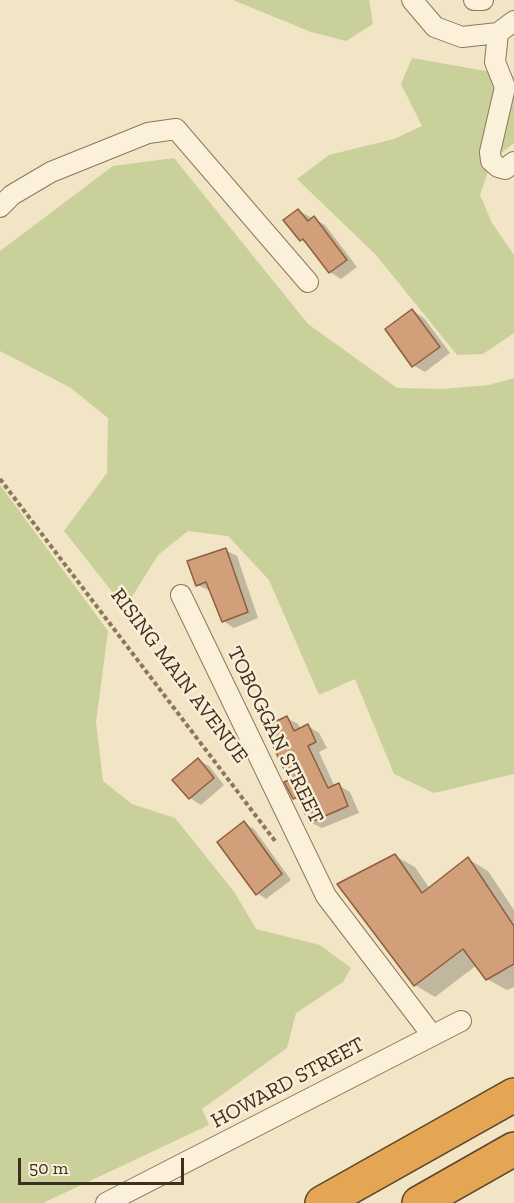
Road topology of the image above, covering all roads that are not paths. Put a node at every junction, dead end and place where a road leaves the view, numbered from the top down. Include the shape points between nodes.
1 (412, 0) edge
2 (474, 0) edge
3 (483, 0) edge
4 (514, 21) edge
5 (498, 33) junction
6 (509, 166) edge
7 (0, 207) edge
8 (308, 282) dead end
9 (181, 595) dead end
10 (461, 1021) dead end
11 (432, 1035) junction
12 (514, 1095) edge
13 (514, 1149) edge
14 (106, 1203) edge
15 (322, 1203) edge
16 (419, 1203) edge

1 - 5 street via 435,27 462,36
2 - 3 street
4 - 5 street
5 - 6 street via 495,62 505,87 490,152 491,161 498,167
7 - 8 street via 12,195 51,172 148,133 176,129
9 - 11 street, TOBOGGAN STREET via 326,896
10 - 11 street, HOWARD STREET
11 - 14 street, HOWARD STREET
12 - 15 highway
13 - 16 highway

